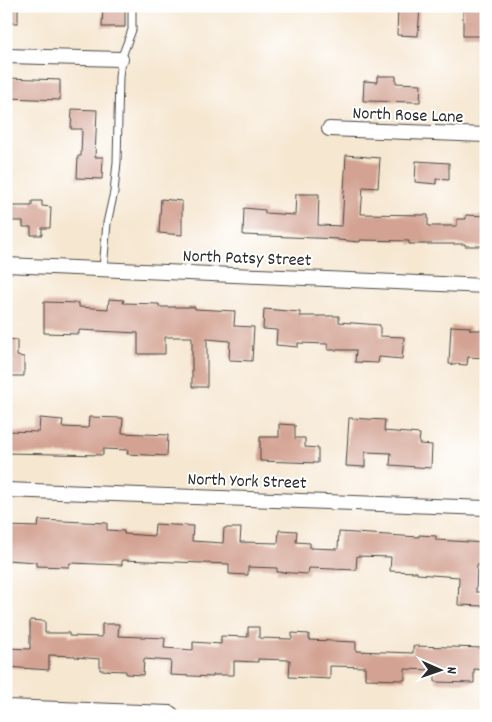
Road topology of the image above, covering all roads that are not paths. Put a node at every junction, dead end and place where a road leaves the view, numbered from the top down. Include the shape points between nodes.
1 (132, 6) edge
2 (6, 56) edge
3 (121, 59) junction
4 (329, 129) dead end
5 (486, 135) edge
6 (6, 265) edge
7 (104, 270) junction
8 (486, 286) edge
9 (6, 490) edge
10 (486, 508) edge
11 (6, 710) edge
12 (169, 716) edge

1 - 3 lane via 132,30
2 - 3 street
3 - 7 lane via 117,162 107,224
4 - 5 street, North Rose Lane
6 - 7 street, North Patsy Street
7 - 8 street, North Patsy Street
9 - 10 street, North York Street
11 - 12 main road

